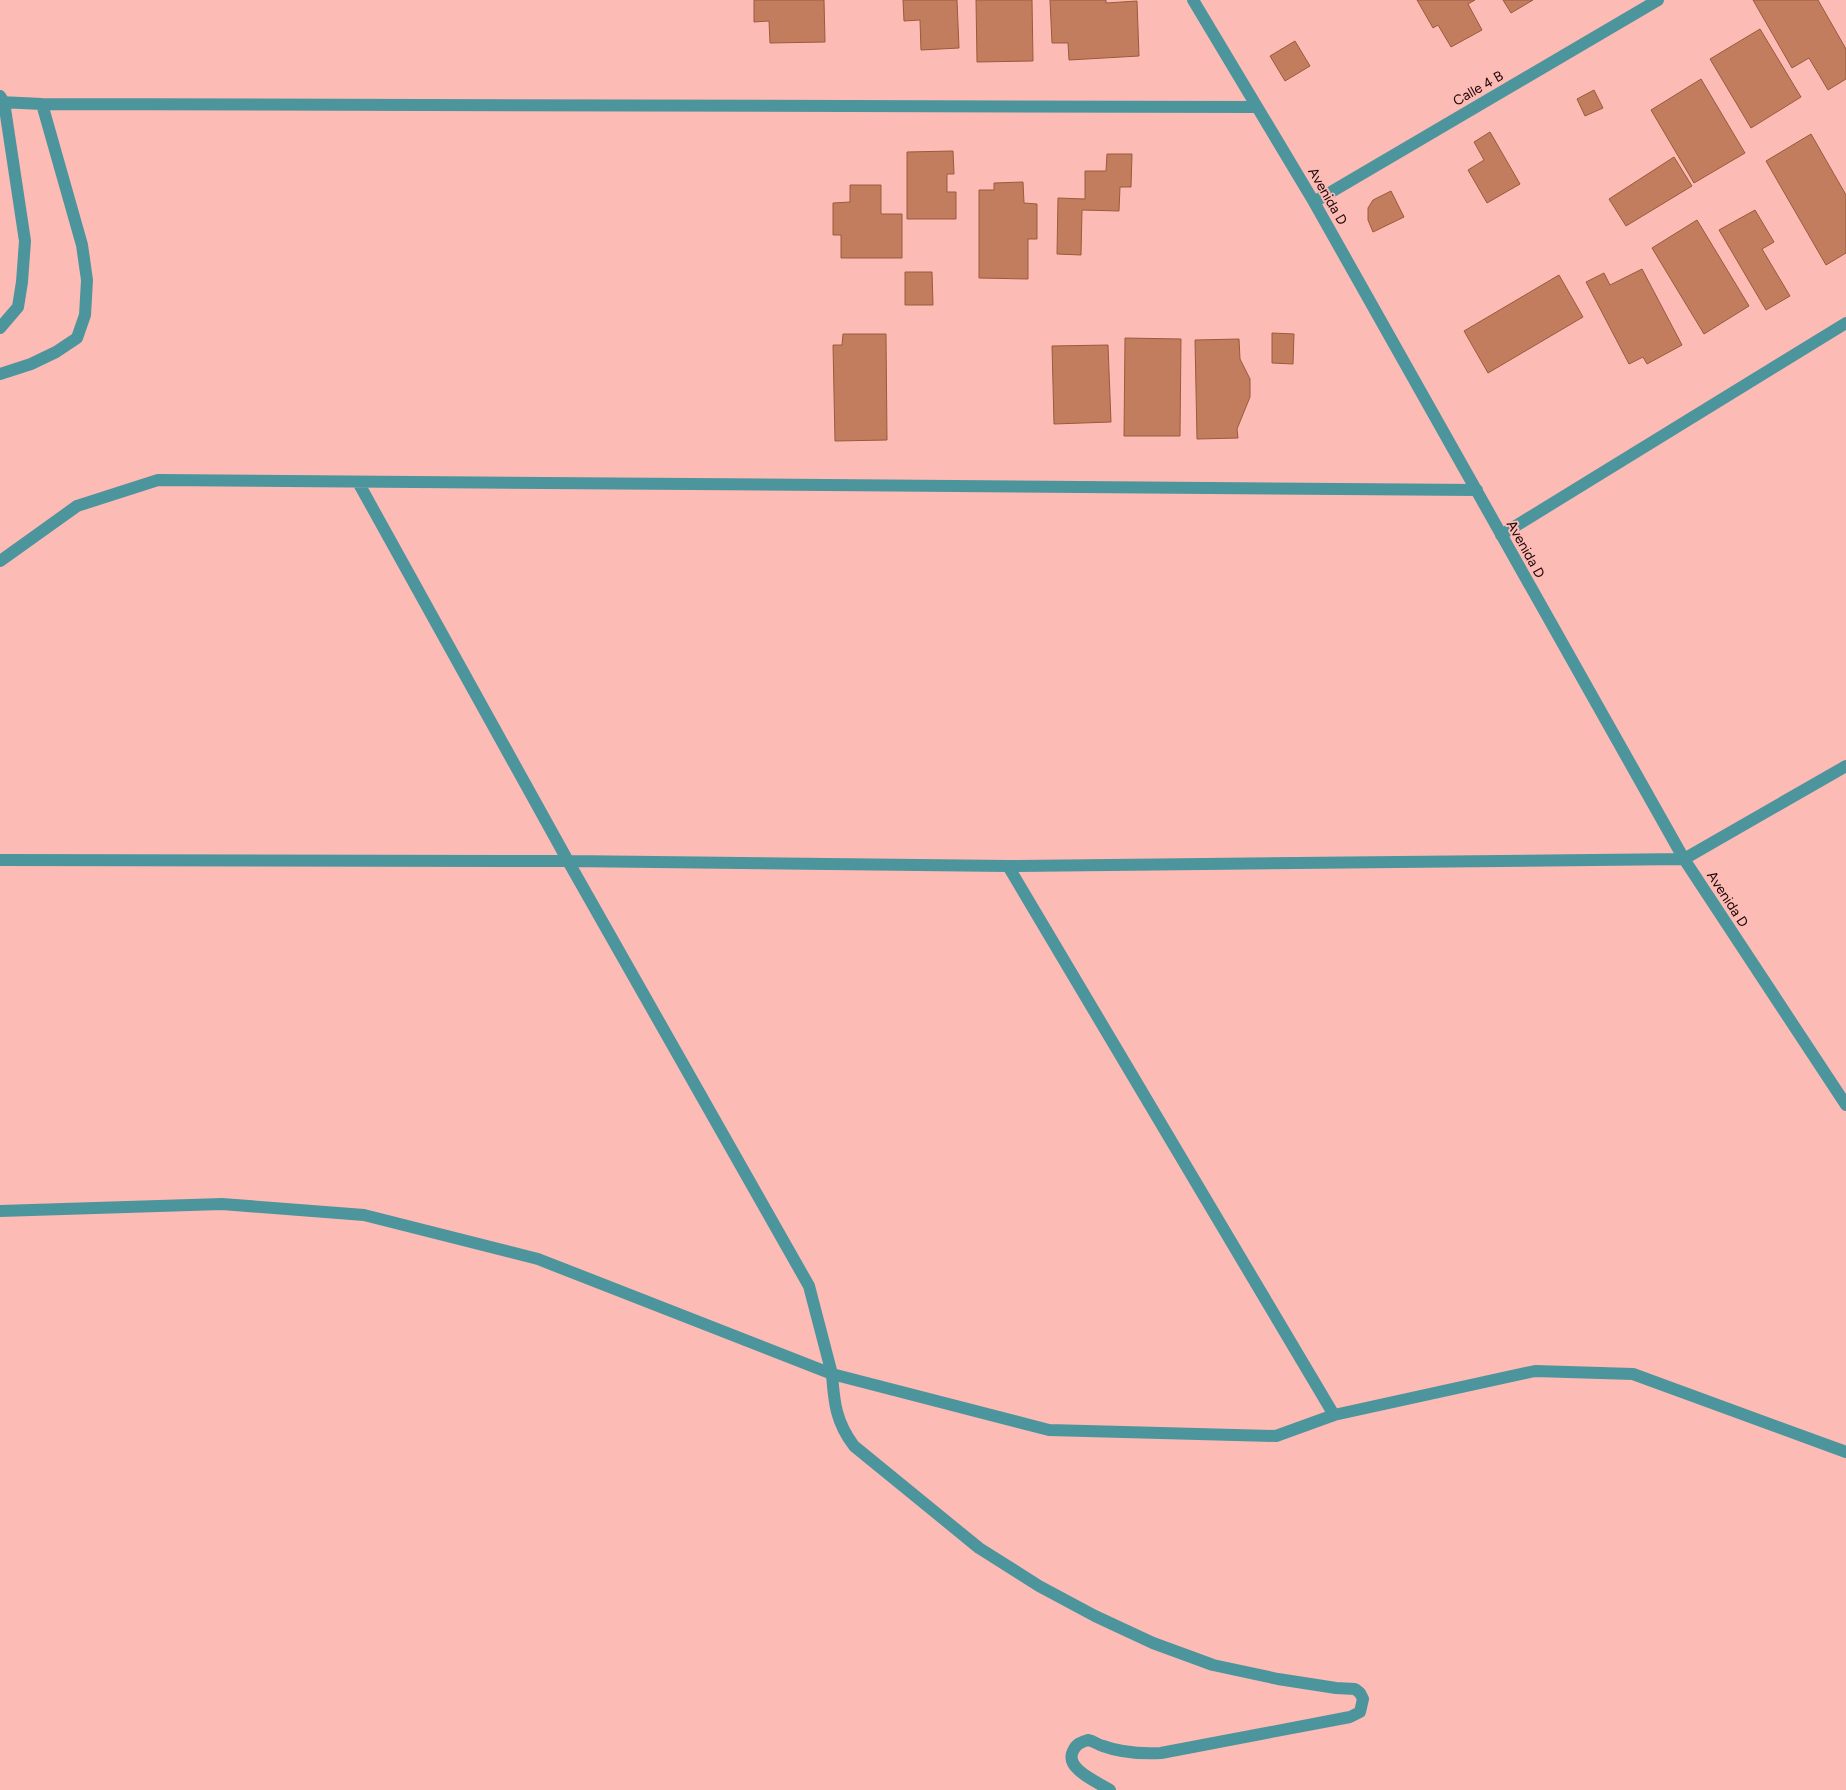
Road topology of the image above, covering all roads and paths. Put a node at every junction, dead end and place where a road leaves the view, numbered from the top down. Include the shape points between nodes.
1 (1194, 0) edge
2 (1658, 0) edge
3 (1, 100) edge
4 (42, 104) junction
5 (1257, 107) junction
6 (1314, 202) junction
7 (1846, 323) edge
8 (0, 328) edge
9 (0, 374) edge
10 (358, 482) junction
11 (1477, 490) junction
12 (1501, 534) junction
13 (0, 561) edge
14 (1846, 766) edge
15 (1684, 859) junction
16 (0, 860) edge
17 (568, 861) junction
18 (1008, 866) junction
19 (1846, 1105) edge
20 (0, 1210) edge
21 (832, 1374) junction
22 (1334, 1415) junction
23 (1846, 1452) edge
24 (1110, 1790) edge

1 - 5 street, Avenida D
2 - 6 street, Calle 4 B
3 - 4 street
3 - 8 street via 25,242 18,307
4 - 5 street
4 - 9 street via 82,245 87,280 85,315 77,338 31,364
5 - 6 street, Avenida D
6 - 11 street, Avenida D
7 - 12 street
10 - 11 street
10 - 13 street via 158,480 77,506
10 - 17 street
11 - 12 street, Avenida D
12 - 15 street, Avenida D
14 - 15 street
15 - 18 street
15 - 19 street, Avenida D
16 - 17 street
17 - 18 street
17 - 21 street via 809,1286
18 - 22 street
20 - 21 street via 222,1204 364,1215 538,1259
21 - 22 street via 1049,1430 1276,1436
21 - 24 street via 836,1415 854,1446 978,1548 1031,1581 1153,1643 1213,1665 1278,1679 1356,1690 1363,1699 1360,1712 1350,1718 1161,1753 1120,1751 1088,1740 1075,1745 1071,1753 1076,1769
22 - 23 street via 1535,1371 1633,1374

